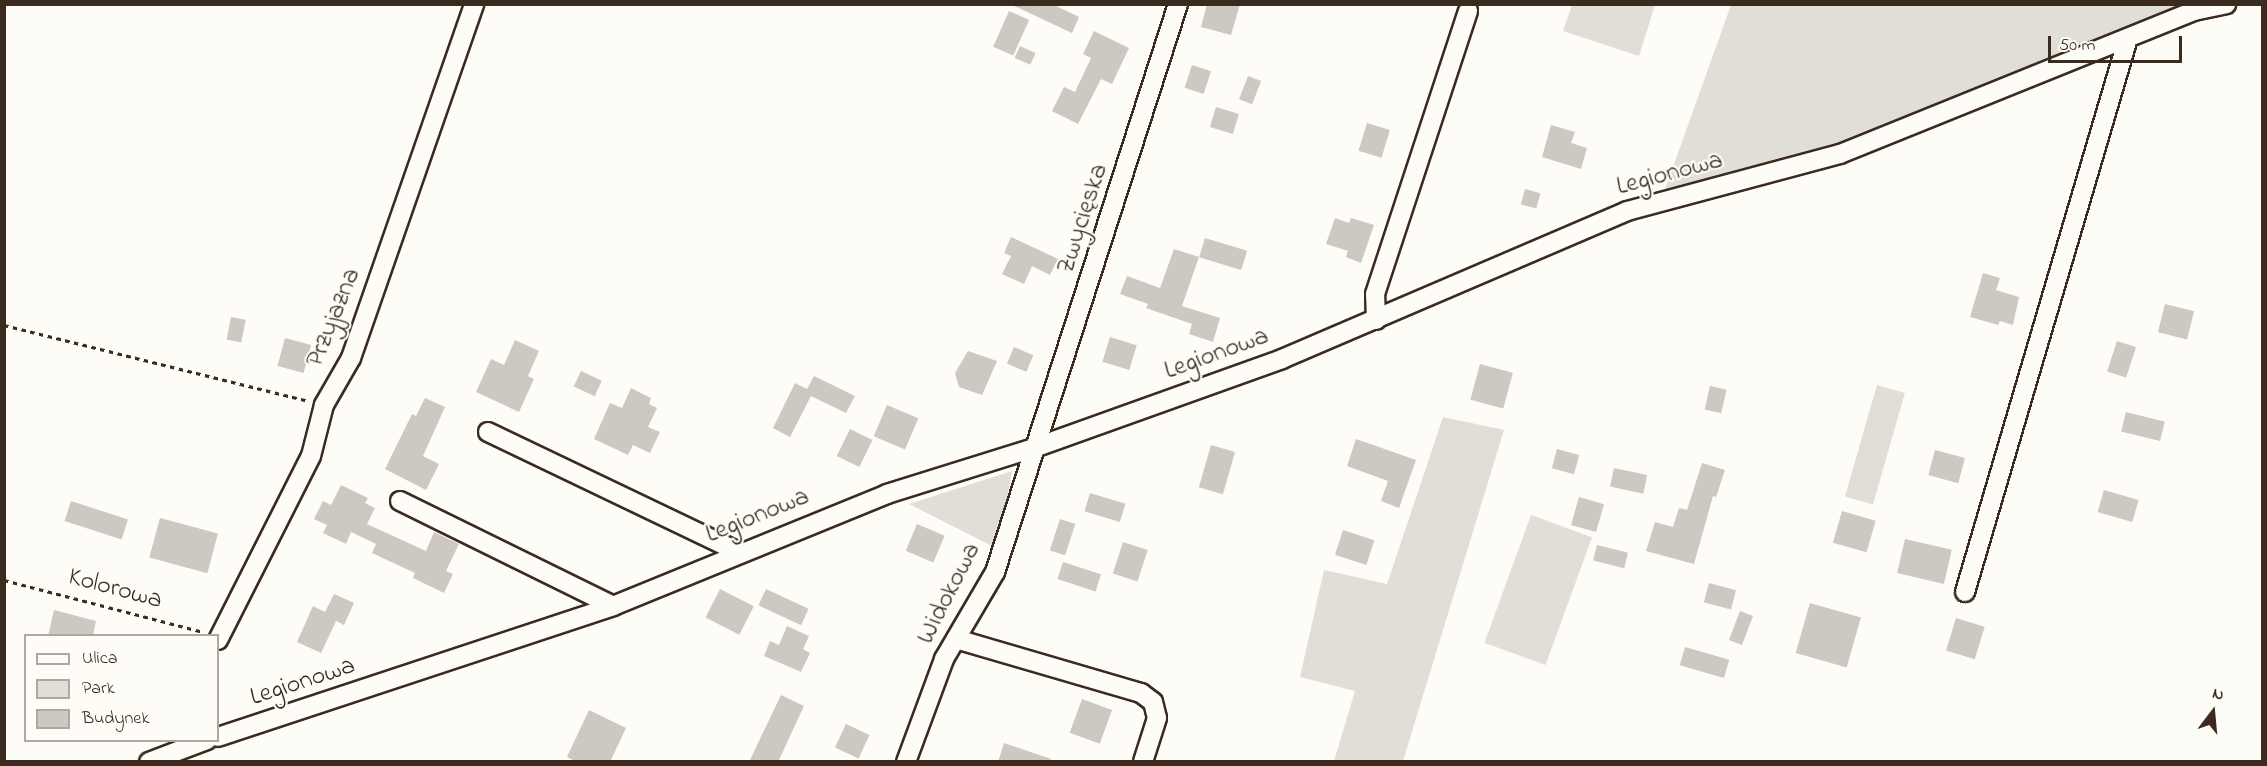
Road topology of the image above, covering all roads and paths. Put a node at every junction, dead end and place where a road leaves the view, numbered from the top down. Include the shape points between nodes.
1 (474, 4) edge
2 (1178, 4) edge
3 (2226, 4) edge
4 (1468, 11) dead end
5 (2128, 38) junction
6 (1376, 320) junction
7 (4, 325) edge
8 (324, 405) junction
9 (488, 432) dead end
10 (1034, 448) junction
11 (400, 501) dead end
12 (738, 552) junction
13 (4, 580) edge
14 (1965, 591) dead end
15 (613, 606) junction
16 (204, 634) edge
17 (212, 634) edge
18 (956, 639) junction
19 (219, 737) edge
20 (200, 742) edge
21 (180, 745) edge
22 (149, 762) edge
23 (906, 762) edge
24 (1143, 762) edge

1 - 8 street, Przyjazna via 351,358
2 - 10 street, Zwycięska
3 - 5 street, Legionowa via 2194,11
4 - 6 street via 1375,294
5 - 6 street, Legionowa via 1840,154 1627,211
5 - 14 street
6 - 10 street, Legionowa via 1282,359
7 - 8 path
8 - 17 street, Przyjazna via 311,456
9 - 12 street
10 - 12 street, Legionowa via 887,494
10 - 18 street, Widokowa via 995,572
11 - 15 street
12 - 15 street, Legionowa
13 - 16 path, Kolorowa
15 - 19 street, Legionowa
18 - 23 street, Widokowa via 944,659
18 - 24 street via 1141,693 1153,702 1157,718
20 - 21 street
21 - 22 street

